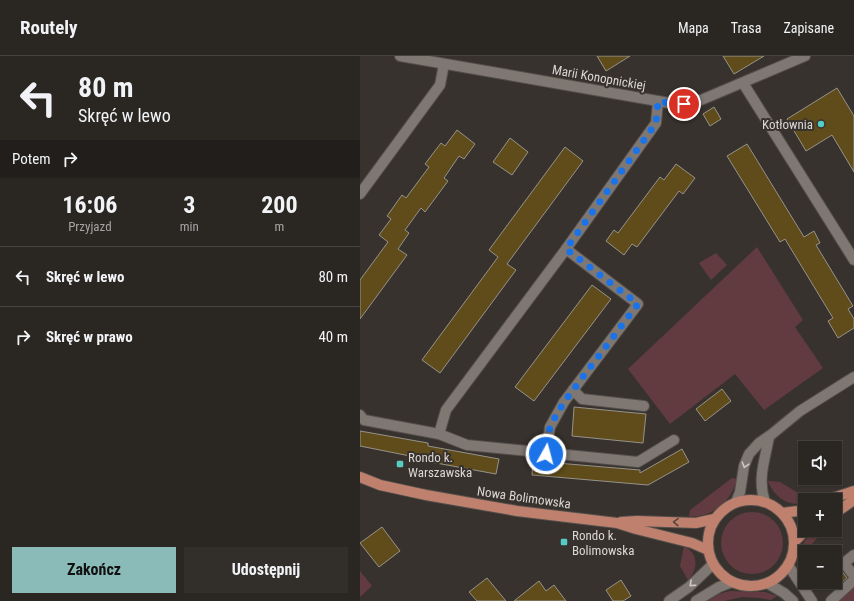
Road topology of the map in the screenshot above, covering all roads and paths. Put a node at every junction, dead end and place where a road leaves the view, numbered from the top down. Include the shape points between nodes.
1 (400, 56) edge
2 (805, 56) edge
3 (444, 64) junction
4 (743, 83) junction
5 (658, 101) junction
6 (360, 194) edge
7 (566, 249) junction
8 (854, 260) edge
9 (854, 377) edge
10 (573, 390) junction
11 (644, 406) dead end
12 (360, 415) edge
13 (439, 434) junction
14 (769, 437) junction
15 (674, 440) dead end
16 (546, 454) junction
17 (360, 477) edge
18 (360, 485) edge
19 (380, 485) junction
20 (854, 491) edge
21 (842, 495) edge
22 (854, 500) edge
23 (736, 502) junction
24 (765, 502) junction
25 (842, 508) edge
26 (798, 511) edge
27 (782, 513) junction
28 (714, 519) junction
29 (617, 523) junction
30 (799, 537) edge
31 (794, 542) junction
32 (708, 550) junction
33 (854, 555) edge
34 (713, 564) junction
35 (788, 565) junction
36 (854, 576) edge
37 (854, 580) edge
38 (732, 582) junction
39 (767, 583) junction
40 (669, 601) edge
41 (696, 601) edge
42 (793, 601) edge
43 (812, 601) edge
44 (831, 601) edge

1 - 3 street, Marii Konopnickiej
2 - 4 street, Marii Konopnickiej
3 - 5 street, Marii Konopnickiej
3 - 6 street via 440,85
4 - 5 street, Marii Konopnickiej via 694,103 675,104
4 - 8 street
5 - 7 street via 656,123
7 - 10 street via 638,304
7 - 13 street via 446,410
9 - 14 street via 800,411
10 - 11 street via 582,399
10 - 16 street via 550,426
12 - 13 street via 364,420
13 - 16 street via 467,445
14 -> 23 street via 748,454
14 - 24 street via 761,471
15 - 16 street via 638,462
17 - 19 main road, Nowa Bolimowska
18 - 19 main road, Nowa Bolimowska
19 - 29 main road, Nowa Bolimowska via 517,511
20 - 21 main road
22 - 25 main road
23 - 24 main road
23 - 28 main road
24 - 27 main road
26 - 27 main road
27 - 31 main road via 789,522
28 -> 29 main road, Nowa Bolimowska via 696,523 637,520
28 - 32 main road via 707,539
29 - 32 main road, Nowa Bolimowska via 692,543
30 - 31 main road
31 - 35 main road
32 - 34 main road
33 - 36 street via 844,563
34 - 38 main road
34 -> 40 street via 689,587
35 - 39 main road via 779,576
35 - 43 street
37 - 44 street
38 - 39 main road via 743,586
38 - 41 street via 718,587
39 - 42 street

